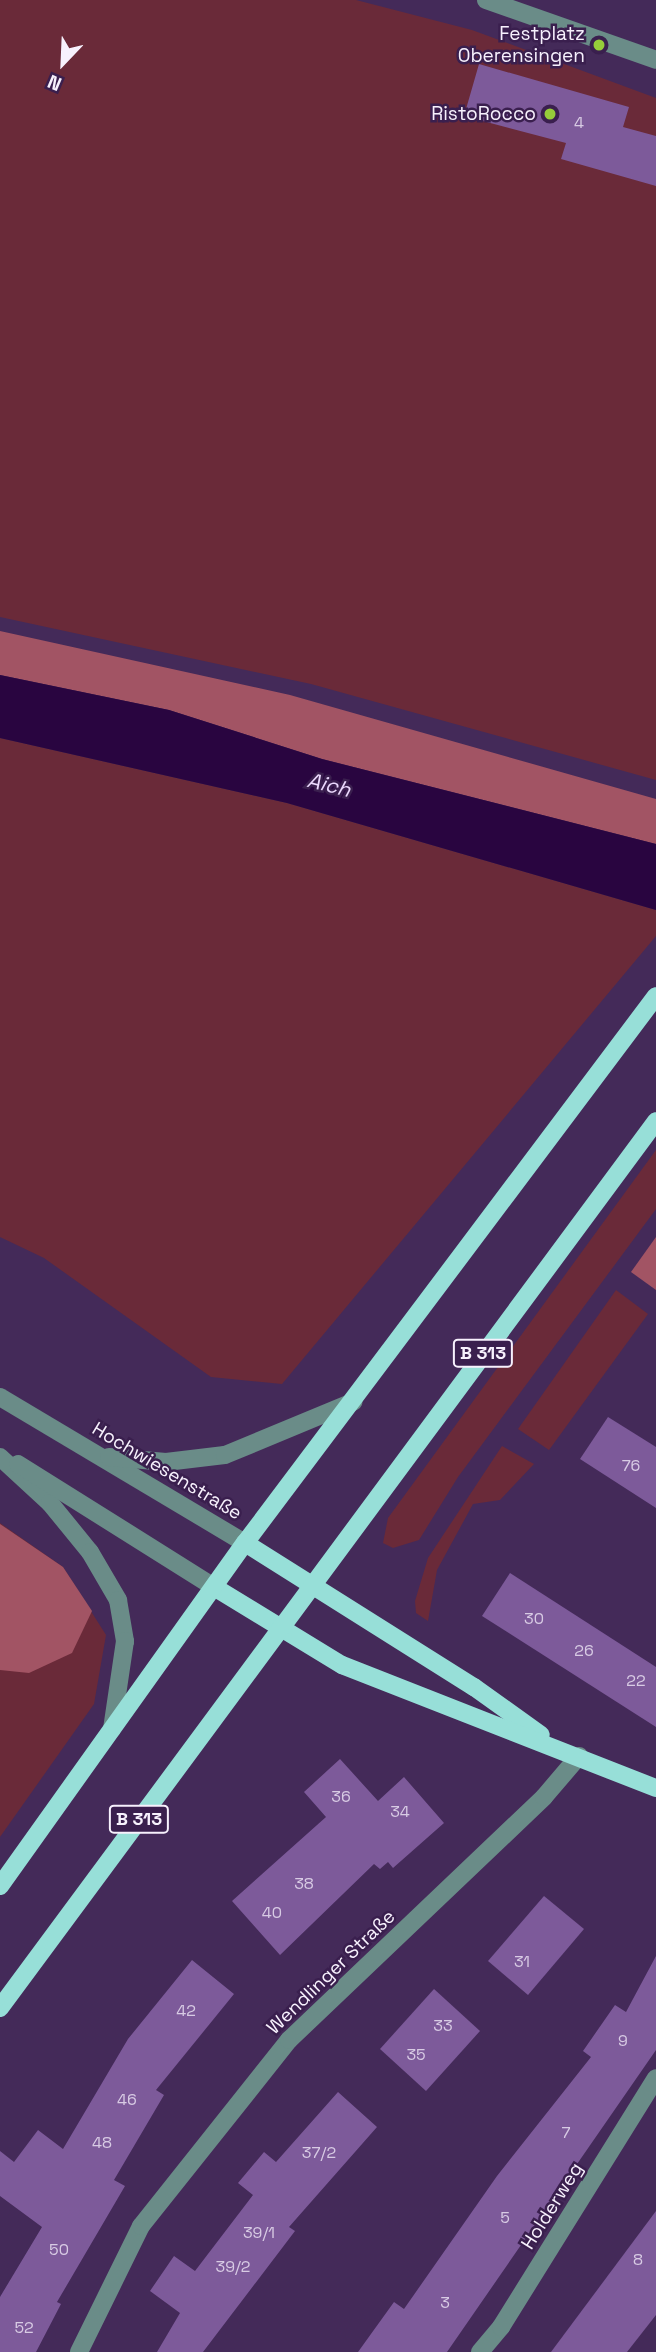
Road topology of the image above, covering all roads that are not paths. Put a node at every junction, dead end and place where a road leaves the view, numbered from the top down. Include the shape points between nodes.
1 (486, 0) edge
2 (656, 60) edge
3 (656, 996) edge
4 (656, 1121) edge
5 (0, 1397) edge
6 (353, 1402) junction
7 (0, 1455) edge
8 (105, 1457) junction
9 (245, 1543) junction
10 (309, 1584) junction
11 (214, 1587) junction
12 (278, 1629) junction
13 (112, 1729) junction
14 (553, 1744) junction
15 (579, 1756) junction
16 (656, 1788) edge
17 (0, 1886) edge
18 (0, 2008) edge
19 (656, 2078) edge
20 (79, 2352) edge
21 (480, 2352) edge

1 - 2 street
3 - 6 main road
4 - 10 main road, B 313
5 - 8 street, Hochwiesenstraße
6 - 8 street via 225,1455 166,1462
6 - 9 main road
7 - 11 street
7 - 13 street via 50,1503 90,1552 118,1600 124,1641
8 - 9 street, Hochwiesenstraße
9 - 10 main road, Hochwiesenstraße
9 - 11 main road
10 - 12 main road, B 313
10 - 14 main road via 474,1686
11 - 12 main road
11 - 13 main road
12 - 14 main road via 342,1665 452,1712
12 - 18 main road, B 313
13 - 17 main road
14 - 15 main road
15 - 16 main road
15 - 20 street, Wendlinger Straße via 544,1797 289,2040 141,2226
19 - 21 street, Holderweg via 501,2328

